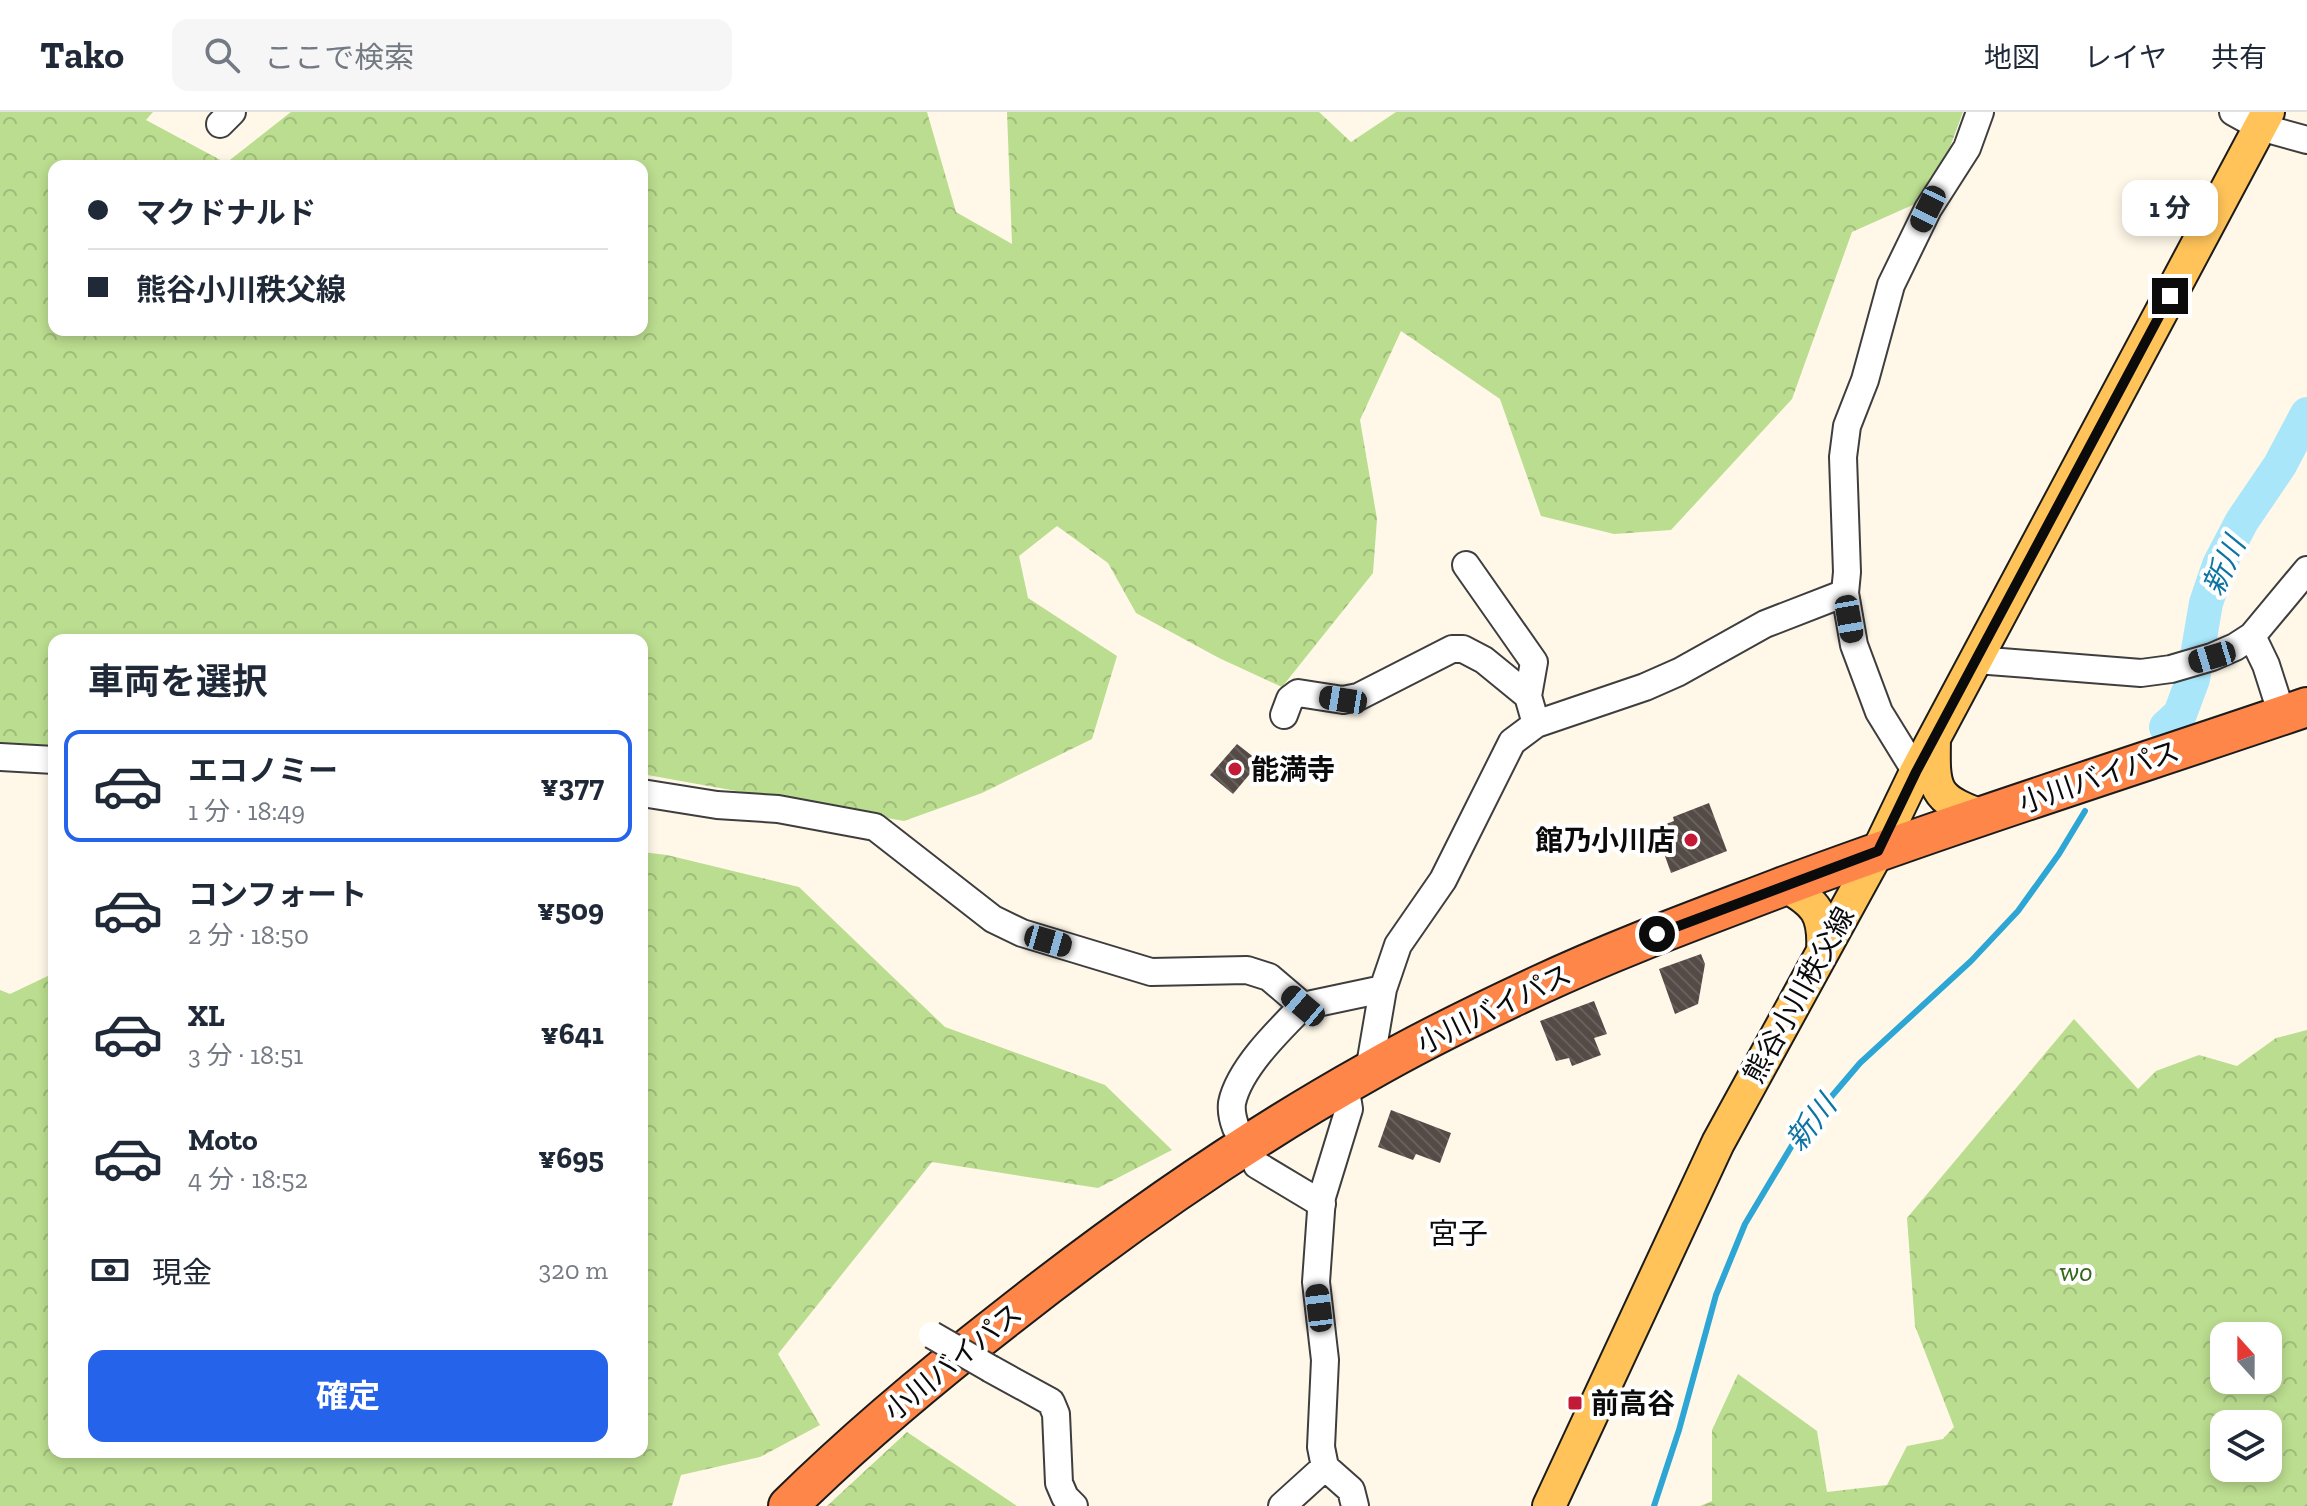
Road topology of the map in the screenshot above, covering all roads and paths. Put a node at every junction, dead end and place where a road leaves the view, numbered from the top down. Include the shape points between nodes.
1 (1980, 112) edge
2 (2254, 117) edge
3 (2307, 140) edge
4 (1466, 565) dead end
5 (2307, 570) edge
6 (1845, 593) junction
7 (2252, 636) junction
8 (1976, 660) junction
9 (1528, 696) junction
10 (2295, 711) edge
11 (1284, 715) dead end
12 (1536, 724) junction
13 (1934, 739) junction
14 (0, 757) edge
15 (48, 760) edge
16 (1916, 772) junction
17 (648, 794) edge
18 (1982, 816) junction
19 (1878, 851) junction
20 (1786, 886) junction
21 (1823, 950) junction
22 (1383, 989) junction
23 (1303, 1006) junction
24 (1357, 1078) junction
25 (1236, 1128) dead end
26 (1257, 1165) dead end
27 (1322, 1204) junction
28 (923, 1330) dead end
29 (1325, 1467) junction
30 (788, 1506) edge
31 (1074, 1506) edge
32 (1282, 1506) edge
33 (1355, 1506) edge
34 (1549, 1506) edge

1 - 6 street via 1967,148 1928,209 1891,285 1847,426
2 - 3 street
2 - 8 main road, 熊谷小川秩父線
4 - 9 street via 1534,662
5 - 7 street
6 - 12 street via 1765,624 1645,687
6 - 16 street via 1854,645 1879,712
7 - 8 street via 2212,657 2141,673
7 - 10 street
8 - 13 main road, 熊谷小川秩父線
9 - 11 street via 1484,660 1452,649 1358,697 1298,693
9 - 12 street
10 - 18 highway, 小川バイパス
12 - 22 street via 1512,742 1443,880 1398,945
13 - 16 main road, 熊谷小川秩父線
13 - 18 main road via 1934,770 1945,799
14 - 15 street
16 - 19 main road, 熊谷小川秩父線
17 - 23 street via 875,827 993,919 1022,933 1151,972 1247,970 1269,977
18 - 19 highway, 小川バイパス
19 - 20 highway, 小川バイパス
19 - 21 main road, 熊谷小川秩父線
20 - 21 main road via 1819,912
20 - 24 highway, 小川バイパス via 1541,984
21 - 34 main road, 熊谷小川秩父線 via 1718,1143
22 - 23 street
22 - 24 street
23 - 25 street via 1243,1077 1232,1103
24 - 27 street
24 - 30 highway, 小川バイパス via 1237,1151 1044,1288 955,1357
26 - 27 street
27 - 29 street via 1316,1282 1325,1360
28 - 31 street, bridge via 1051,1402 1059,1483
29 - 32 street
29 - 33 street via 1351,1490

